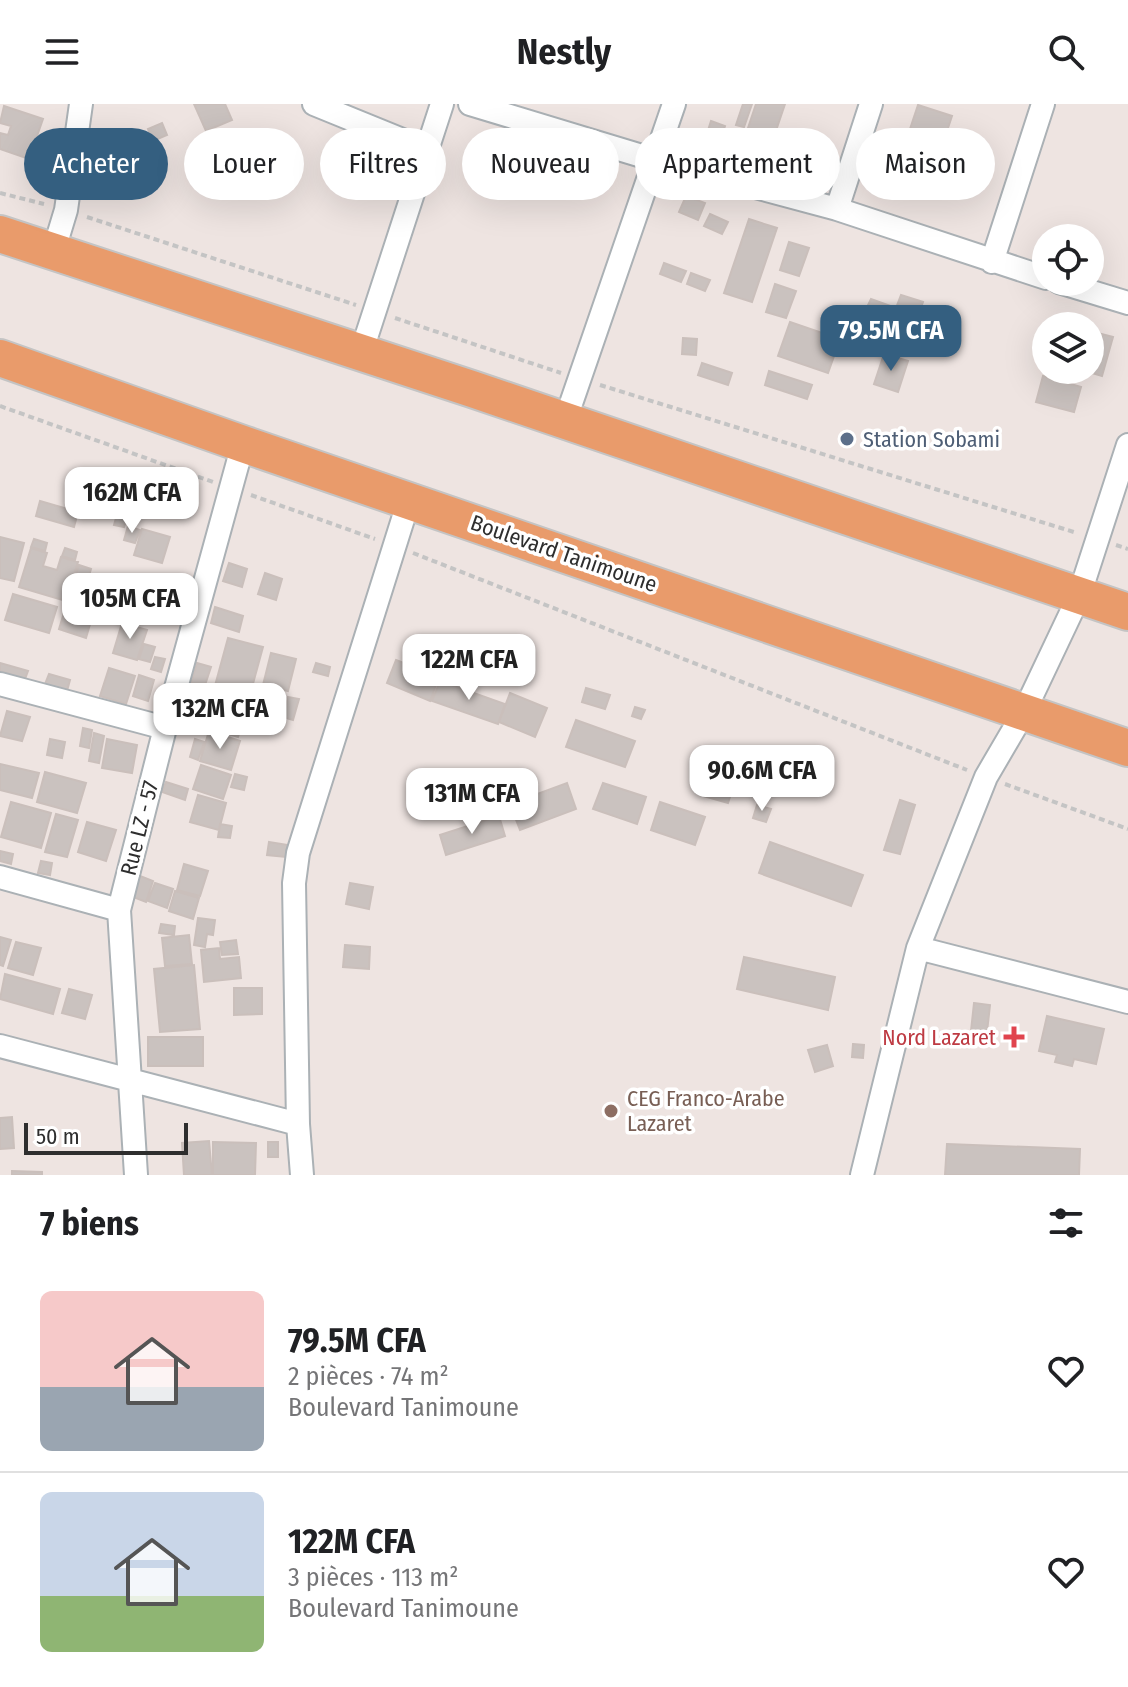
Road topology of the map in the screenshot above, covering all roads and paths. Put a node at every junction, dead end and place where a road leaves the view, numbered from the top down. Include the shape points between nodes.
1 (81, 104) edge
2 (314, 104) edge
3 (442, 104) edge
4 (470, 104) edge
5 (674, 104) edge
6 (871, 104) edge
7 (1043, 104) edge
8 (373, 128) edge
9 (434, 128) edge
10 (666, 128) edge
11 (635, 154) edge
12 (411, 200) edge
13 (641, 200) edge
14 (804, 200) edge
15 (837, 209) junction
16 (0, 234) edge
17 (53, 253) junction
18 (992, 262) junction
19 (1032, 274) edge
20 (1104, 296) edge
21 (1128, 303) edge
22 (361, 353) junction
23 (0, 358) edge
24 (0, 406) edge
25 (565, 421) junction
26 (243, 444) junction
27 (1128, 445) edge
28 (229, 488) junction
29 (409, 500) junction
30 (394, 545) junction
31 (1079, 596) junction
32 (1128, 612) edge
33 (0, 684) edge
34 (1024, 712) junction
35 (165, 728) junction
36 (1128, 748) edge
37 (986, 777) junction
38 (1128, 829) edge
39 (0, 877) edge
40 (119, 910) junction
41 (918, 948) junction
42 (1128, 1002) edge
43 (0, 1046) edge
44 (130, 1081) junction
45 (298, 1124) junction
46 (136, 1175) edge
47 (302, 1175) edge
48 (862, 1175) edge

1 - 17 street via 66,210
2 - 8 street
3 - 9 street
4 - 11 street
5 - 10 street
6 - 15 street
7 - 18 street
12 - 22 street
13 - 25 street
14 - 15 street
15 - 18 street
16 - 17 main road
17 - 22 main road
18 - 19 street
20 - 21 street
22 - 25 main road
23 - 26 main road, Boulevard Tanimoune
24 - 28 path
25 - 31 main road
26 - 28 street, Rue LZ - 57
26 - 29 main road, Boulevard Tanimoune
27 - 31 street
28 - 30 path
28 - 35 street, Rue LZ - 57
29 - 30 street
29 - 34 main road, Boulevard Tanimoune
30 - 37 path
30 - 45 street via 298,853
31 - 32 main road
31 - 34 street
33 - 35 street
34 - 36 main road, Boulevard Tanimoune
34 - 37 street
35 - 40 street, Rue LZ - 57
37 - 38 path
37 - 41 street
39 - 40 street
40 - 44 street, Rue LZ - 57
41 - 42 street
41 - 48 street
43 - 44 street
44 - 45 street
44 - 46 street, Rue LZ - 57
45 - 47 street

